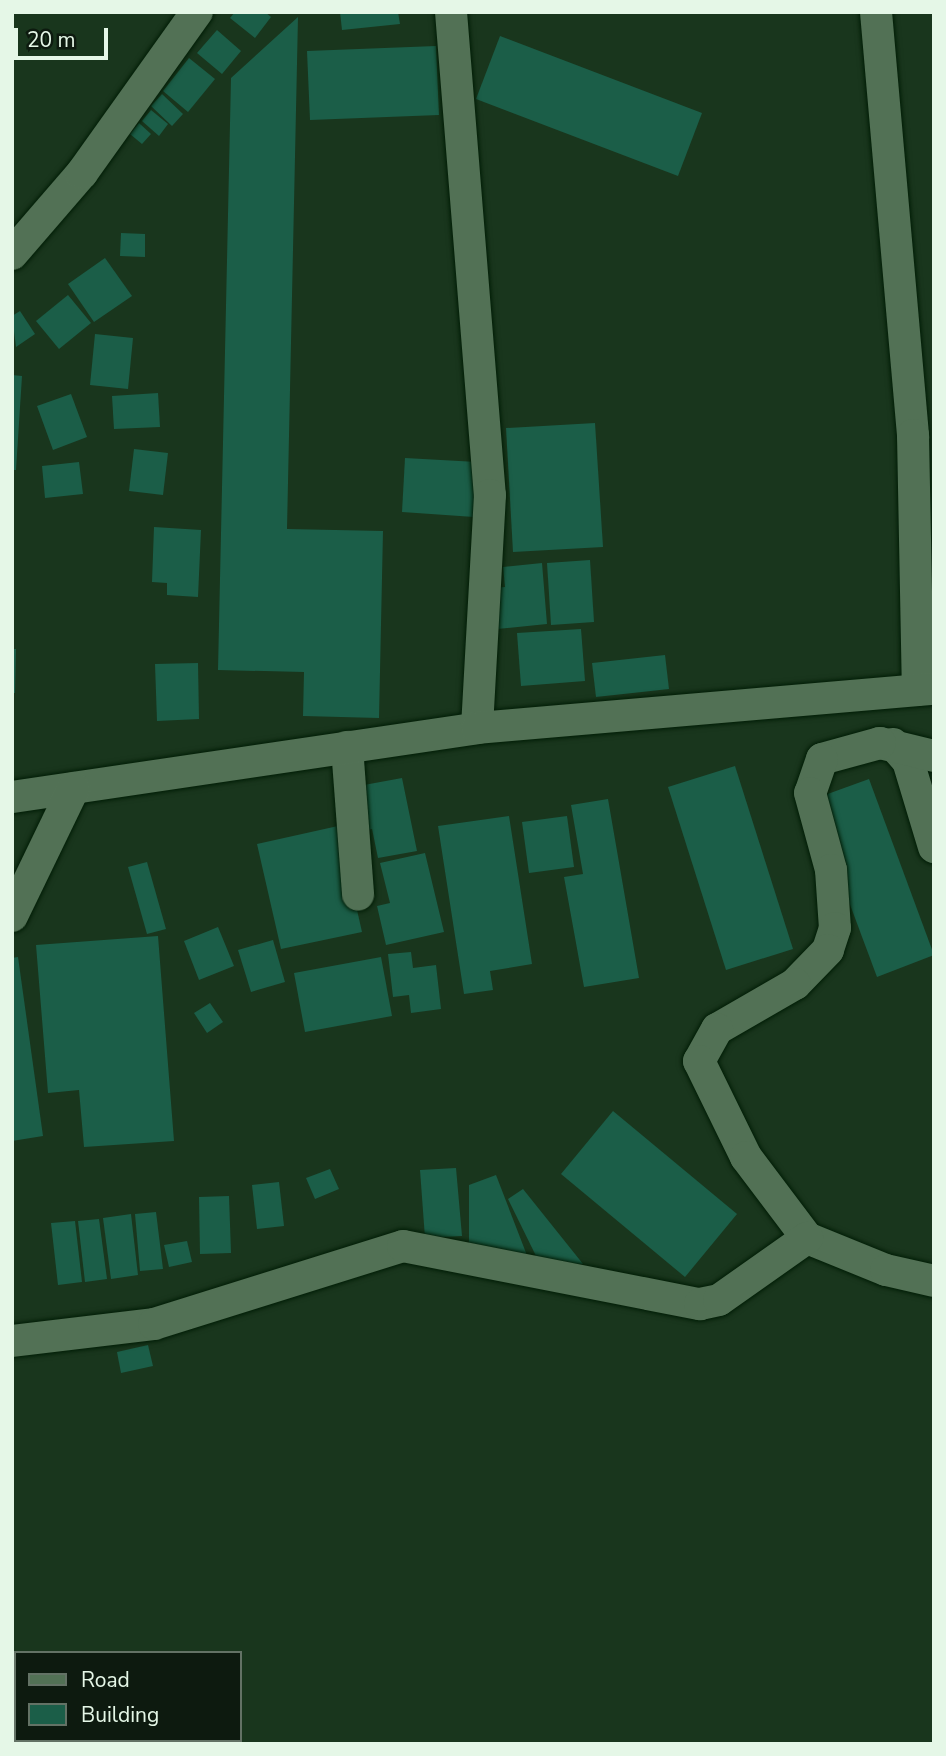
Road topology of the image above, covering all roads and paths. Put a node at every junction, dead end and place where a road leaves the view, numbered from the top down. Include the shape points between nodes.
1 (197, 12) edge
2 (451, 12) edge
3 (876, 12) edge
4 (12, 254) edge
5 (926, 690) edge
6 (477, 728) junction
7 (892, 744) junction
8 (347, 747) junction
9 (934, 756) edge
10 (74, 788) junction
11 (12, 797) edge
12 (934, 847) edge
13 (358, 895) dead end
14 (12, 916) edge
15 (807, 1238) junction
16 (934, 1281) edge
17 (12, 1341) edge

1 - 4 street via 82,173
2 - 6 street via 489,495
3 - 5 street via 913,435
5 - 6 street
6 - 8 street
7 - 9 street
7 - 12 street via 908,761
7 - 15 street via 834,754 822,759 813,773 811,800 823,835 835,905 828,950 795,984 717,1029 699,1061 746,1157
8 - 10 street
8 - 13 street
10 - 11 street
10 - 14 street
15 - 16 street via 886,1270
15 - 17 street via 719,1300 700,1304 403,1246 154,1324

